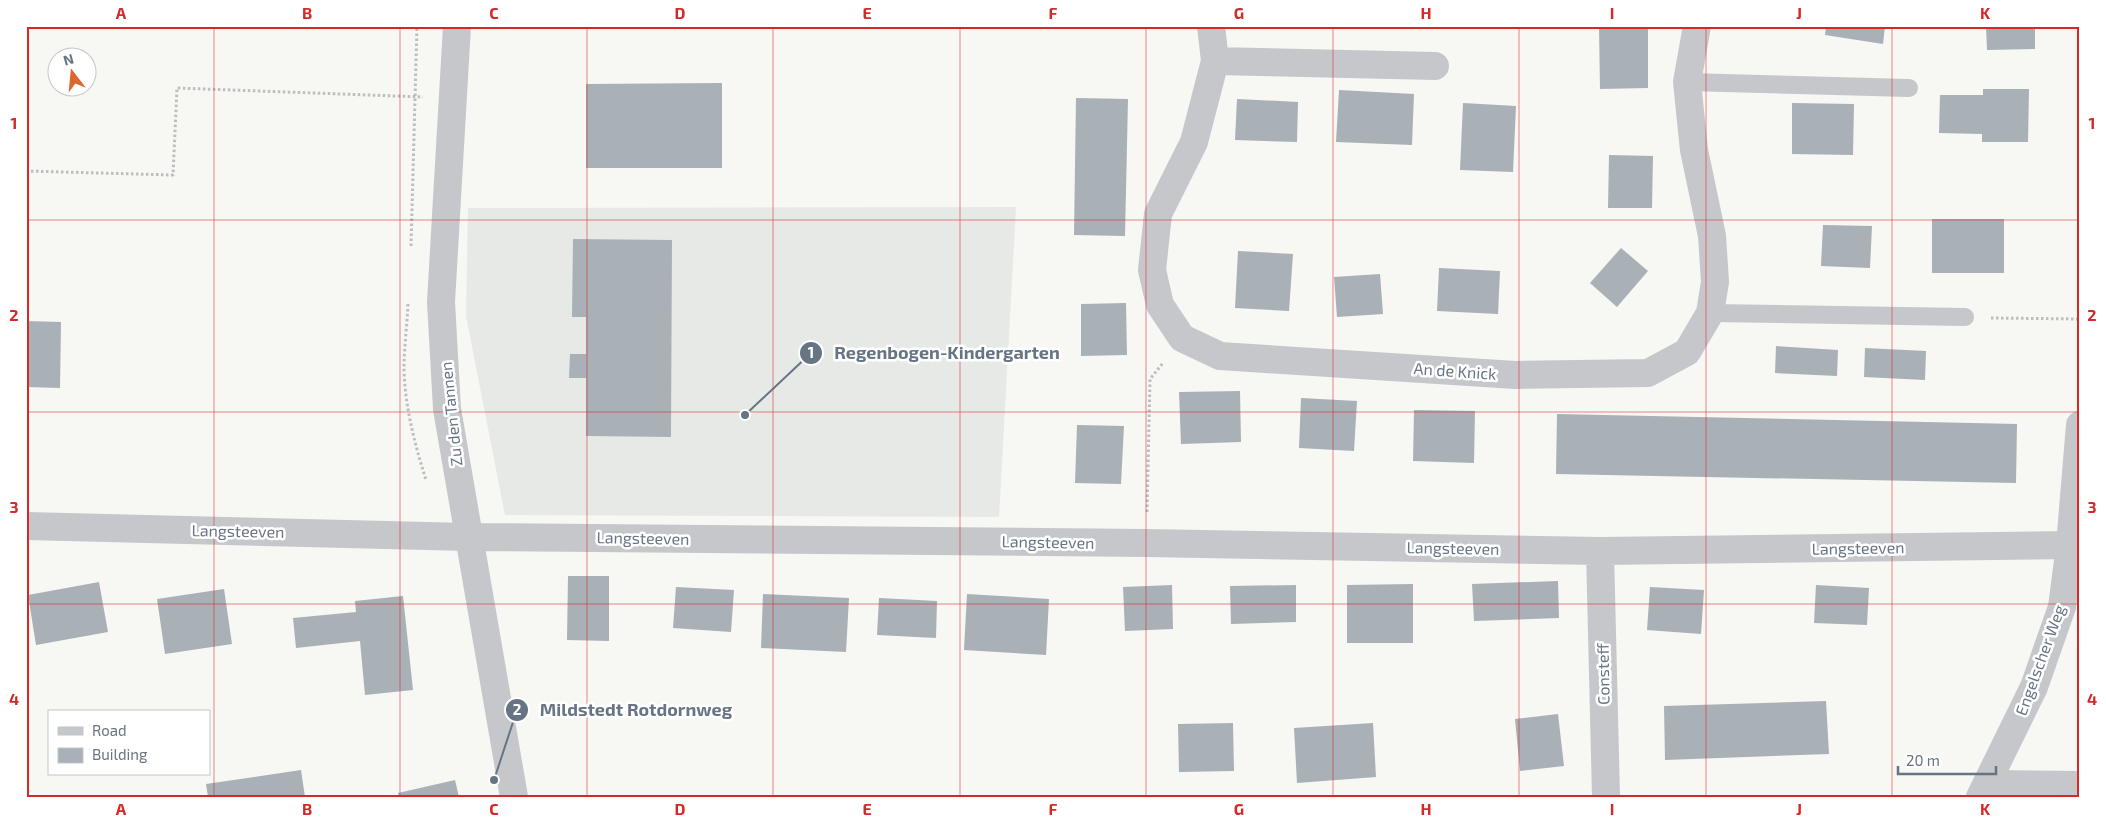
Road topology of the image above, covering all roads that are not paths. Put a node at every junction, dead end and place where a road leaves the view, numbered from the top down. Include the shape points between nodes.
1 (457, 26) edge
2 (1211, 26) edge
3 (1697, 26) edge
4 (1215, 61) junction
5 (1435, 66) dead end
6 (1687, 82) junction
7 (1909, 88) dead end
8 (1710, 313) junction
9 (1965, 317) road end
10 (2080, 425) edge
11 (26, 526) edge
12 (468, 536) junction
13 (2070, 545) junction
14 (1600, 550) junction
15 (2080, 785) edge
16 (1984, 790) edge
17 (514, 797) edge
18 (1606, 797) edge

1 - 12 street, Zu den Tannen via 441,302 448,410
2 - 4 street
3 - 6 street, An de Knick
4 - 5 street
4 - 8 street, An de Knick via 1194,142 1158,214 1152,270 1160,305 1182,338 1220,356 1515,375 1648,373 1687,352
6 - 7 lane
6 - 8 street, An de Knick via 1694,150 1712,236 1715,282
8 - 9 lane
10 - 13 street, Engelscher Weg
11 - 12 street, Langsteeven
12 - 14 street, Langsteeven
12 - 17 street, Zu den Tannen
13 - 14 street, Langsteeven
13 - 16 street, Engelscher Weg via 2062,607 2034,687
14 - 18 street, Consteff
15 - 16 street

